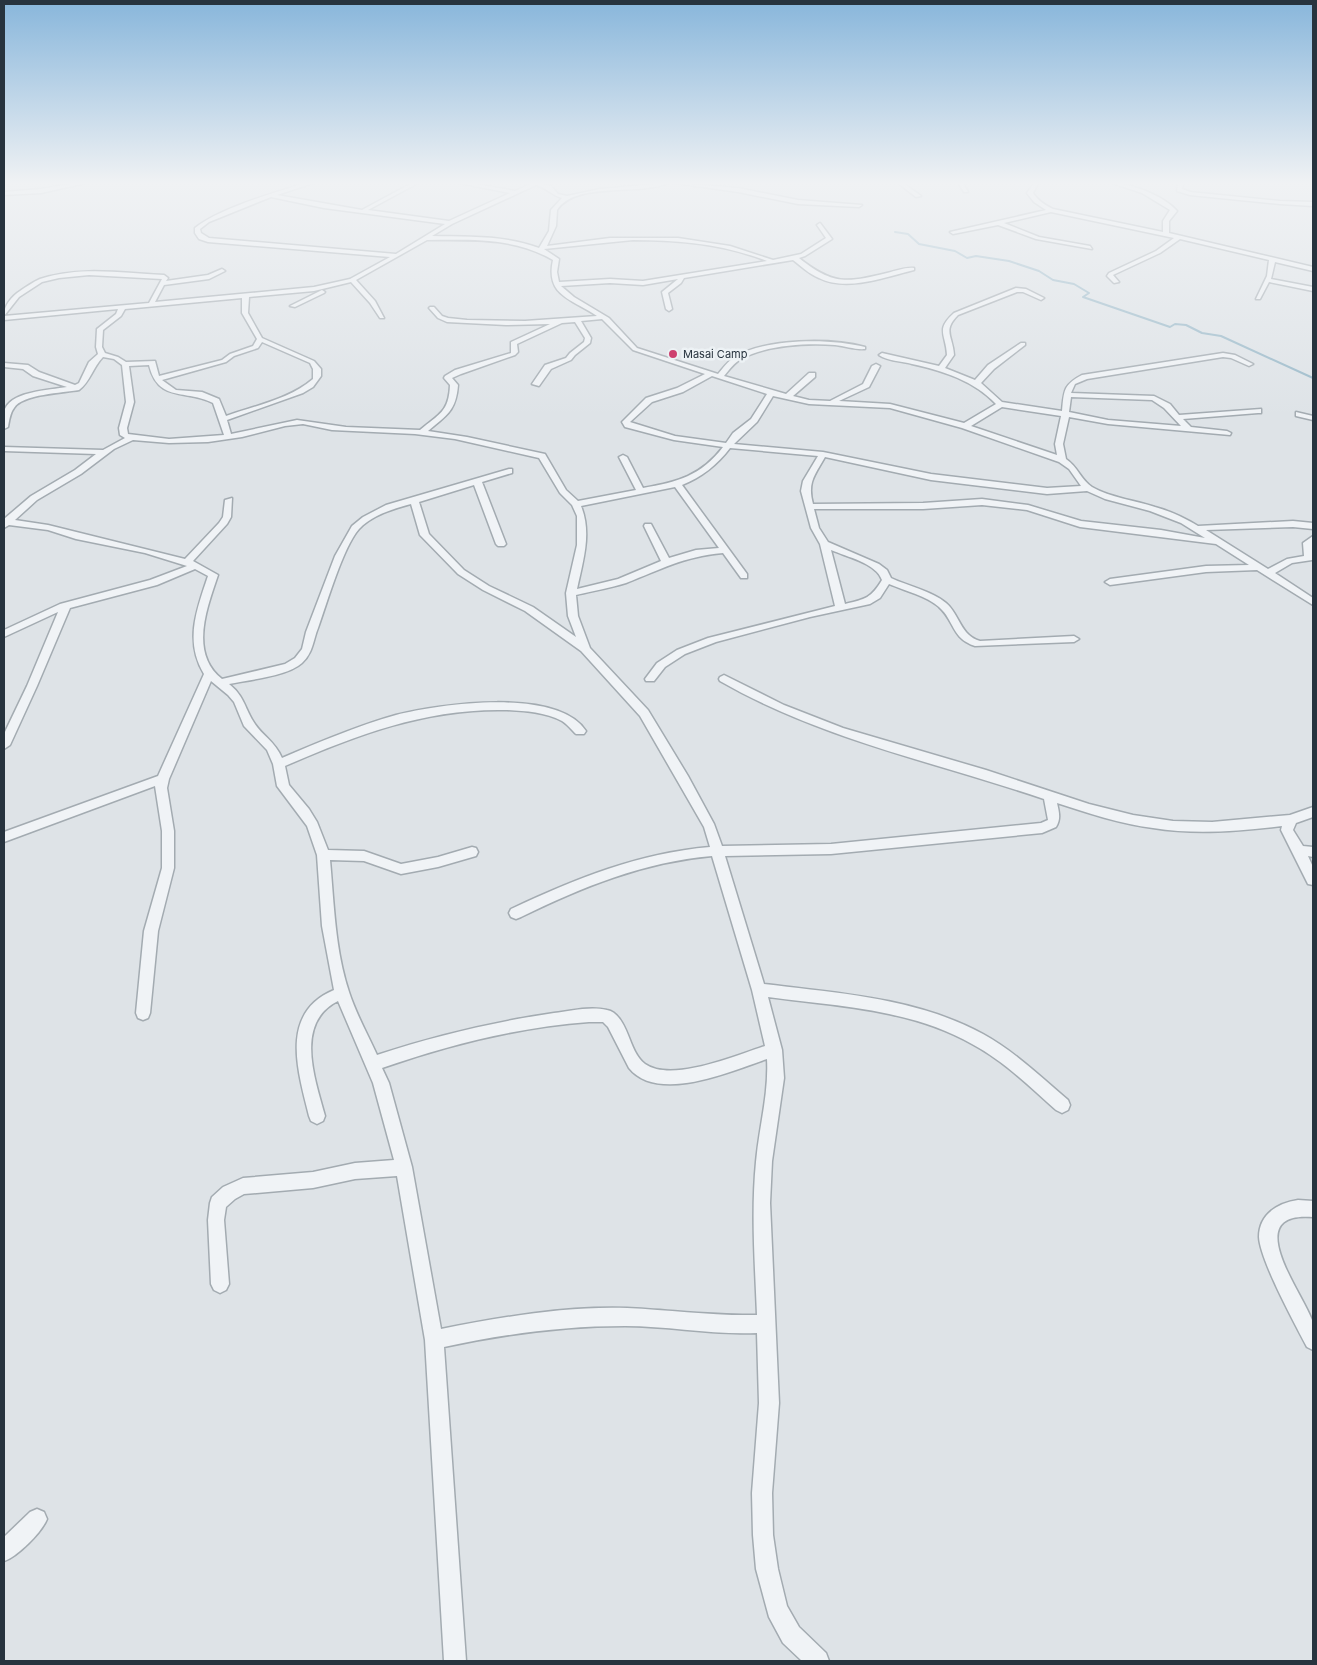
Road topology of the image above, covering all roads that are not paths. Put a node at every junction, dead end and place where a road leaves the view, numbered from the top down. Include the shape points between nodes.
1 (1272, 260) edge
2 (388, 261) edge
3 (556, 261) edge
4 (772, 261) edge
5 (782, 261) edge
6 (799, 261) edge
7 (1139, 261) edge
8 (1275, 261) edge
9 (776, 262) junction
10 (912, 269) dead end
11 (1313, 269) edge
12 (222, 271) dead end
13 (682, 277) junction
14 (352, 280) junction
15 (1267, 280) junction
16 (1116, 282) dead end
17 (162, 284) junction
18 (556, 284) junction
19 (338, 285) junction
20 (1313, 289) edge
21 (246, 296) junction
22 (1041, 298) dead end
23 (1258, 298) dead end
24 (151, 304) junction
25 (293, 306) dead end
26 (122, 307) junction
27 (432, 308) dead end
28 (669, 309) dead end
29 (4, 317) edge
30 (382, 317) dead end
31 (603, 317) junction
32 (576, 320) junction
33 (560, 322) junction
34 (260, 339) junction
35 (1023, 344) dead end
36 (863, 348) dead end
37 (102, 354) junction
38 (882, 355) dead end
39 (125, 364) junction
40 (1249, 364) dead end
41 (4, 365) edge
42 (876, 366) dead end
43 (941, 368) junction
44 (712, 373) junction
45 (720, 376) junction
46 (812, 376) dead end
47 (156, 379) junction
48 (536, 384) dead end
49 (976, 384) junction
50 (76, 388) junction
51 (771, 393) junction
52 (1068, 394) junction
53 (788, 397) junction
54 (832, 402) junction
55 (1000, 404) junction
56 (1258, 411) dead end
57 (1066, 414) junction
58 (1299, 414) dead end
59 (1177, 417) junction
60 (224, 418) junction
61 (1313, 418) edge
62 (965, 426) junction
63 (4, 427) edge
64 (1188, 430) junction
65 (422, 432) junction
66 (1226, 433) dead end
67 (228, 437) junction
68 (131, 438) junction
69 (729, 446) junction
70 (4, 449) edge
71 (104, 452) junction
72 (822, 454) junction
73 (622, 457) dead end
74 (1062, 460) junction
75 (509, 471) dead end
76 (477, 482) junction
77 (677, 484) junction
78 (1088, 488) junction
79 (641, 492) junction
80 (229, 500) dead end
81 (414, 501) junction
82 (576, 504) junction
83 (810, 507) junction
84 (5, 523) edge
85 (648, 526) dead end
86 (1313, 526) edge
87 (1198, 528) junction
88 (1313, 539) edge
89 (501, 544) dead end
90 (825, 544) junction
91 (1222, 544) junction
92 (724, 550) junction
93 (666, 562) junction
94 (190, 564) junction
95 (1263, 570) junction
96 (744, 576) dead end
97 (887, 580) junction
98 (1110, 582) dead end
99 (571, 593) junction
100 (1313, 602) edge
101 (65, 607) junction
102 (841, 608) junction
103 (4, 634) edge
104 (1074, 639) dead end
105 (585, 649) junction
106 (214, 678) junction
107 (650, 679) dead end
108 (724, 679) dead end
109 (580, 731) dead end
110 (5, 740) edge
111 (279, 764) junction
112 (163, 779) junction
113 (1050, 796) junction
114 (1313, 812) edge
115 (1291, 820) junction
116 (4, 837) edge
117 (1300, 850) junction
118 (716, 851) junction
119 (472, 852) dead end
120 (1313, 852) edge
121 (323, 855) junction
122 (1313, 880) edge
123 (516, 913) dead end
124 (758, 990) junction
125 (342, 993) junction
126 (143, 1013) dead end
127 (774, 1050) junction
128 (372, 1064) junction
129 (1062, 1105) dead end
130 (317, 1116) dead end
131 (404, 1167) junction
132 (1313, 1209) edge
133 (220, 1284) dead end
134 (765, 1324) junction
135 (434, 1340) junction
136 (1313, 1341) edge
137 (37, 1519) dead end
138 (4, 1551) edge
139 (455, 1661) edge
140 (818, 1661) edge

1 - 15 street
2 - 14 street
3 - 18 street via 553,272
4 - 9 street
5 - 9 street
6 - 10 street via 823,278 834,281 867,279
7 - 16 street via 1111,274
8 - 11 street
9 - 13 street
12 - 17 street via 209,277
13 - 18 street via 637,284 610,281
13 - 28 street via 665,292
14 - 19 street
14 - 30 street
15 - 20 street
15 - 23 street
17 - 24 street
17 - 29 street via 165,278 160,276 89,273 59,276 40,281 17,296
18 - 31 street via 563,292
19 - 21 street
19 - 25 street
21 - 24 street
21 - 34 street via 244,313
22 - 43 street via 1016,290 956,314 944,329 951,355
24 - 26 street
26 - 29 street
26 - 37 street via 119,315 100,329
27 - 33 street via 447,320 519,324
31 - 32 street
31 - 44 street via 635,349
32 - 33 street
32 - 48 street via 588,338 586,343 569,359 548,367
33 - 65 street via 513,342 513,354 448,378 454,385 453,401 444,414
34 - 47 street via 256,347 224,361
34 - 60 street via 312,362 317,369 316,380 297,392
35 - 49 street via 991,367
36 - 45 street via 846,343 812,342 770,350 739,358
37 - 39 street
37 - 50 street
38 - 43 street
39 - 47 street via 152,363
39 - 68 street via 130,402 122,428 124,435
40 - 52 street via 1223,355 1084,377 1072,383
41 - 50 street via 26,367 36,374
42 - 54 street via 866,385
43 - 49 street
44 - 45 street
44 - 69 street via 680,390 649,400 626,422 674,438
45 - 51 street
46 - 53 street
47 - 60 street via 174,392 210,396 220,407
49 - 55 street
50 - 63 street via 29,396 14,402
51 - 53 street
51 - 69 street via 754,420 736,435
52 - 57 street
52 - 59 street via 1154,398
53 - 54 street via 809,402
54 - 62 street via 890,406
55 - 57 street
55 - 62 street
56 - 59 street
57 - 64 street
57 - 74 street via 1059,444
58 - 61 street
59 - 64 street
60 - 67 street
62 - 74 street
64 - 66 street
65 - 67 street via 332,428 304,422
65 - 82 street via 482,441 542,456 563,491
67 - 68 street via 162,442
68 - 71 street
69 - 72 street
69 - 77 street via 695,476
70 - 71 street
71 - 84 street via 34,498
72 - 78 street via 919,475 1034,491
72 - 83 street via 807,481 805,491
73 - 79 street
74 - 78 street via 1072,467
75 - 76 street
76 - 81 street
76 - 89 street
77 - 79 street
77 - 92 street
78 - 87 street via 1170,515
79 - 82 street
80 - 94 street via 223,524
81 - 105 street via 425,535 461,572 529,609
81 - 106 street via 389,507 366,518 355,528 323,598 307,649 299,660 288,666
82 - 99 street via 581,516 582,545
83 - 90 street via 815,528
83 - 91 street via 988,502 1028,508 1080,524 1161,532
84 - 94 street via 53,529
85 - 93 street
86 - 87 street
87 - 91 street
88 - 95 street via 1308,542 1309,558
90 - 97 street via 876,566 884,572
90 - 102 street
91 - 95 street
92 - 93 street via 696,553
92 - 96 street
93 - 99 street via 621,581
94 - 101 street via 164,580
94 - 106 street via 213,575 198,628 202,661
95 - 98 street via 1206,569
95 - 100 street
97 - 102 street via 877,596 867,602
97 - 104 street via 943,604 963,638 969,642
99 - 105 street via 573,616
101 - 103 street
101 - 110 street
102 - 107 street via 712,640 681,652 661,665
105 - 118 street via 644,714 706,821
106 - 111 street via 239,701 248,722 272,748
106 - 112 street
108 - 113 street via 768,703 845,733
109 - 111 street via 575,724 546,711 520,706 469,708 398,719
111 - 121 street via 283,786 313,825
112 - 116 street
112 - 126 street via 161,788 168,832 168,868 152,931
113 - 115 street via 1134,820 1173,826 1242,826
113 - 118 street via 1054,820 1042,828 828,849
114 - 115 street
115 - 117 street via 1287,830
117 - 120 street
117 - 122 street
118 - 123 street via 677,856 607,873
118 - 124 street
119 - 121 street via 401,869 364,856
121 - 125 street via 329,926
124 - 127 street
124 - 129 street via 848,1000 923,1015 978,1040 1008,1059
125 - 128 street
125 - 130 street via 318,1007 306,1029 302,1048
127 - 128 street via 695,1074 665,1078 639,1069 627,1055 616,1027 606,1016 590,1015 449,1040
127 - 134 street via 776,1078 764,1161 762,1203
128 - 131 street via 381,1083
131 - 133 street via 243,1186 228,1193 218,1202 216,1220
131 - 135 street
132 - 136 street via 1296,1207 1284,1210 1274,1220 1268,1238
134 - 135 street via 569,1319 506,1325
134 - 140 street via 769,1403 762,1493 767,1569 777,1609 791,1635
135 - 139 street
137 - 138 street

